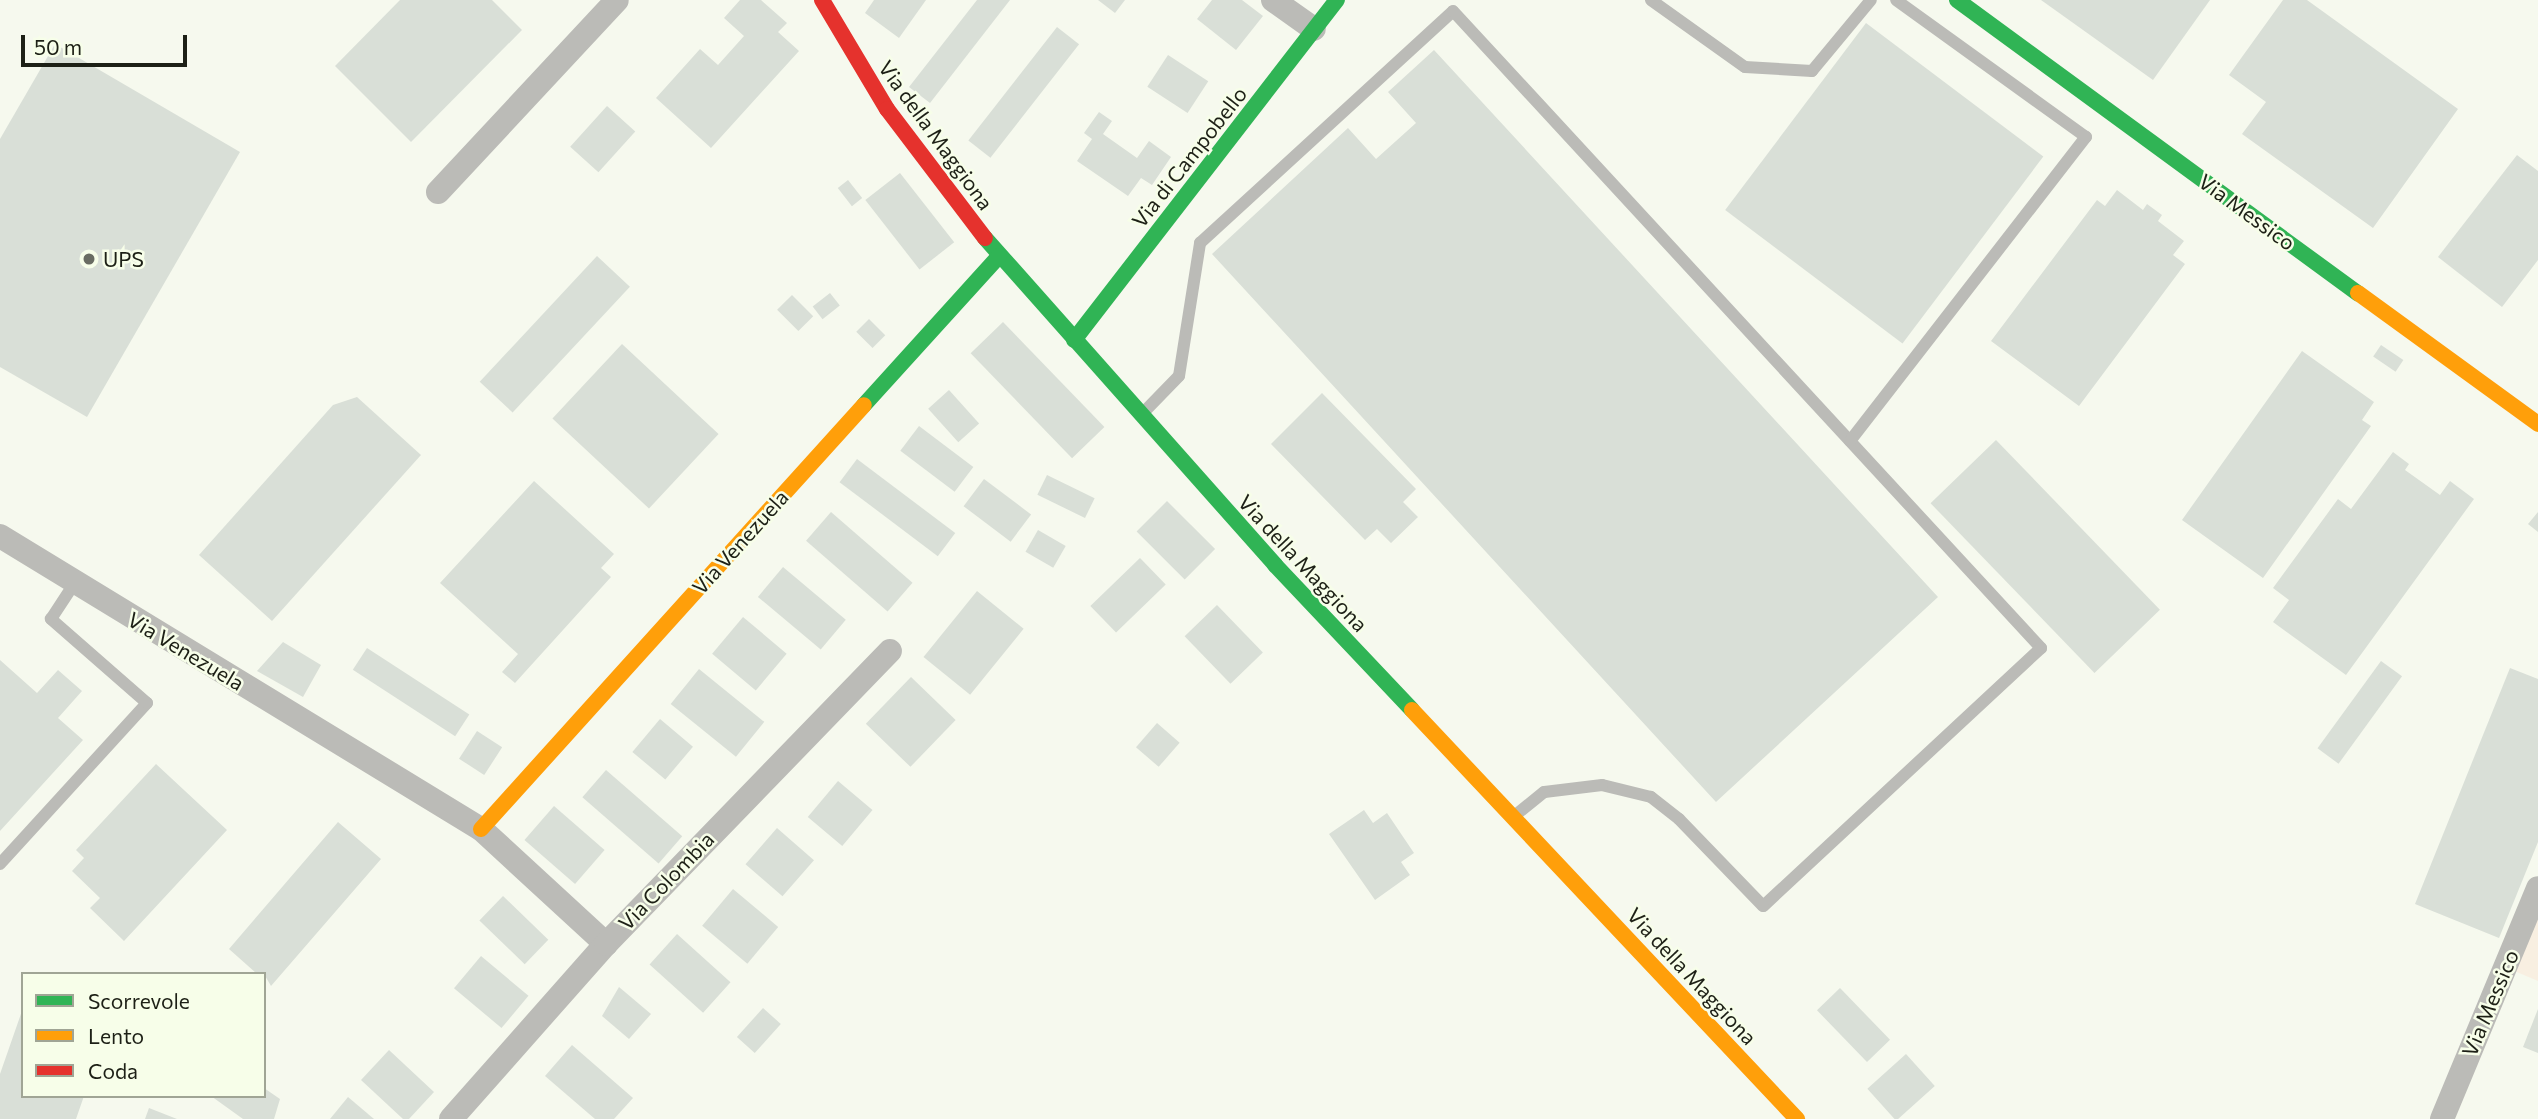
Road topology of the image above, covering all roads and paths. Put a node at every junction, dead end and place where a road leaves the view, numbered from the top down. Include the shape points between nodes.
1 (617, 0) edge
2 (822, 0) edge
3 (1273, 0) edge
4 (1337, 0) edge
5 (1651, 0) edge
6 (1871, 0) edge
7 (1896, 0) edge
8 (1957, 0) edge
9 (1314, 29) junction
10 (438, 192) dead end
11 (999, 256) junction
12 (1074, 340) junction
13 (1141, 415) junction
14 (2538, 424) edge
15 (1850, 442) junction
16 (0, 536) edge
17 (74, 584) junction
18 (890, 651) dead end
19 (1514, 816) junction
20 (481, 829) junction
21 (0, 864) edge
22 (2538, 888) edge
23 (606, 944) junction
24 (451, 1119) edge
25 (1797, 1119) edge
26 (2442, 1119) edge

1 - 10 street
2 - 11 street, Via della Maggiona via 887,109
3 - 9 street
4 - 9 street, Via di Campobello
5 - 6 lane via 1745,67 1812,71
7 - 15 lane via 2086,137
8 - 14 street, Via Messico
9 - 12 street, Via di Campobello
11 - 12 street, Via della Maggiona
11 - 20 street, Via Venezuela
12 - 13 street, Via della Maggiona
13 - 15 lane via 1179,376 1200,243 1453,11
13 - 19 street, Via della Maggiona via 1275,565
15 - 19 lane via 2041,648 1763,906 1679,819 1651,797 1602,785 1544,792
16 - 17 street, Via Venezuela
17 - 20 street, Via Venezuela
17 - 21 lane via 51,619 147,703
18 - 23 street, Via Colombia
19 - 25 street, Via della Maggiona
20 - 23 street, Via Venezuela
22 - 26 street, Via Messico
23 - 24 street, Via Colombia

